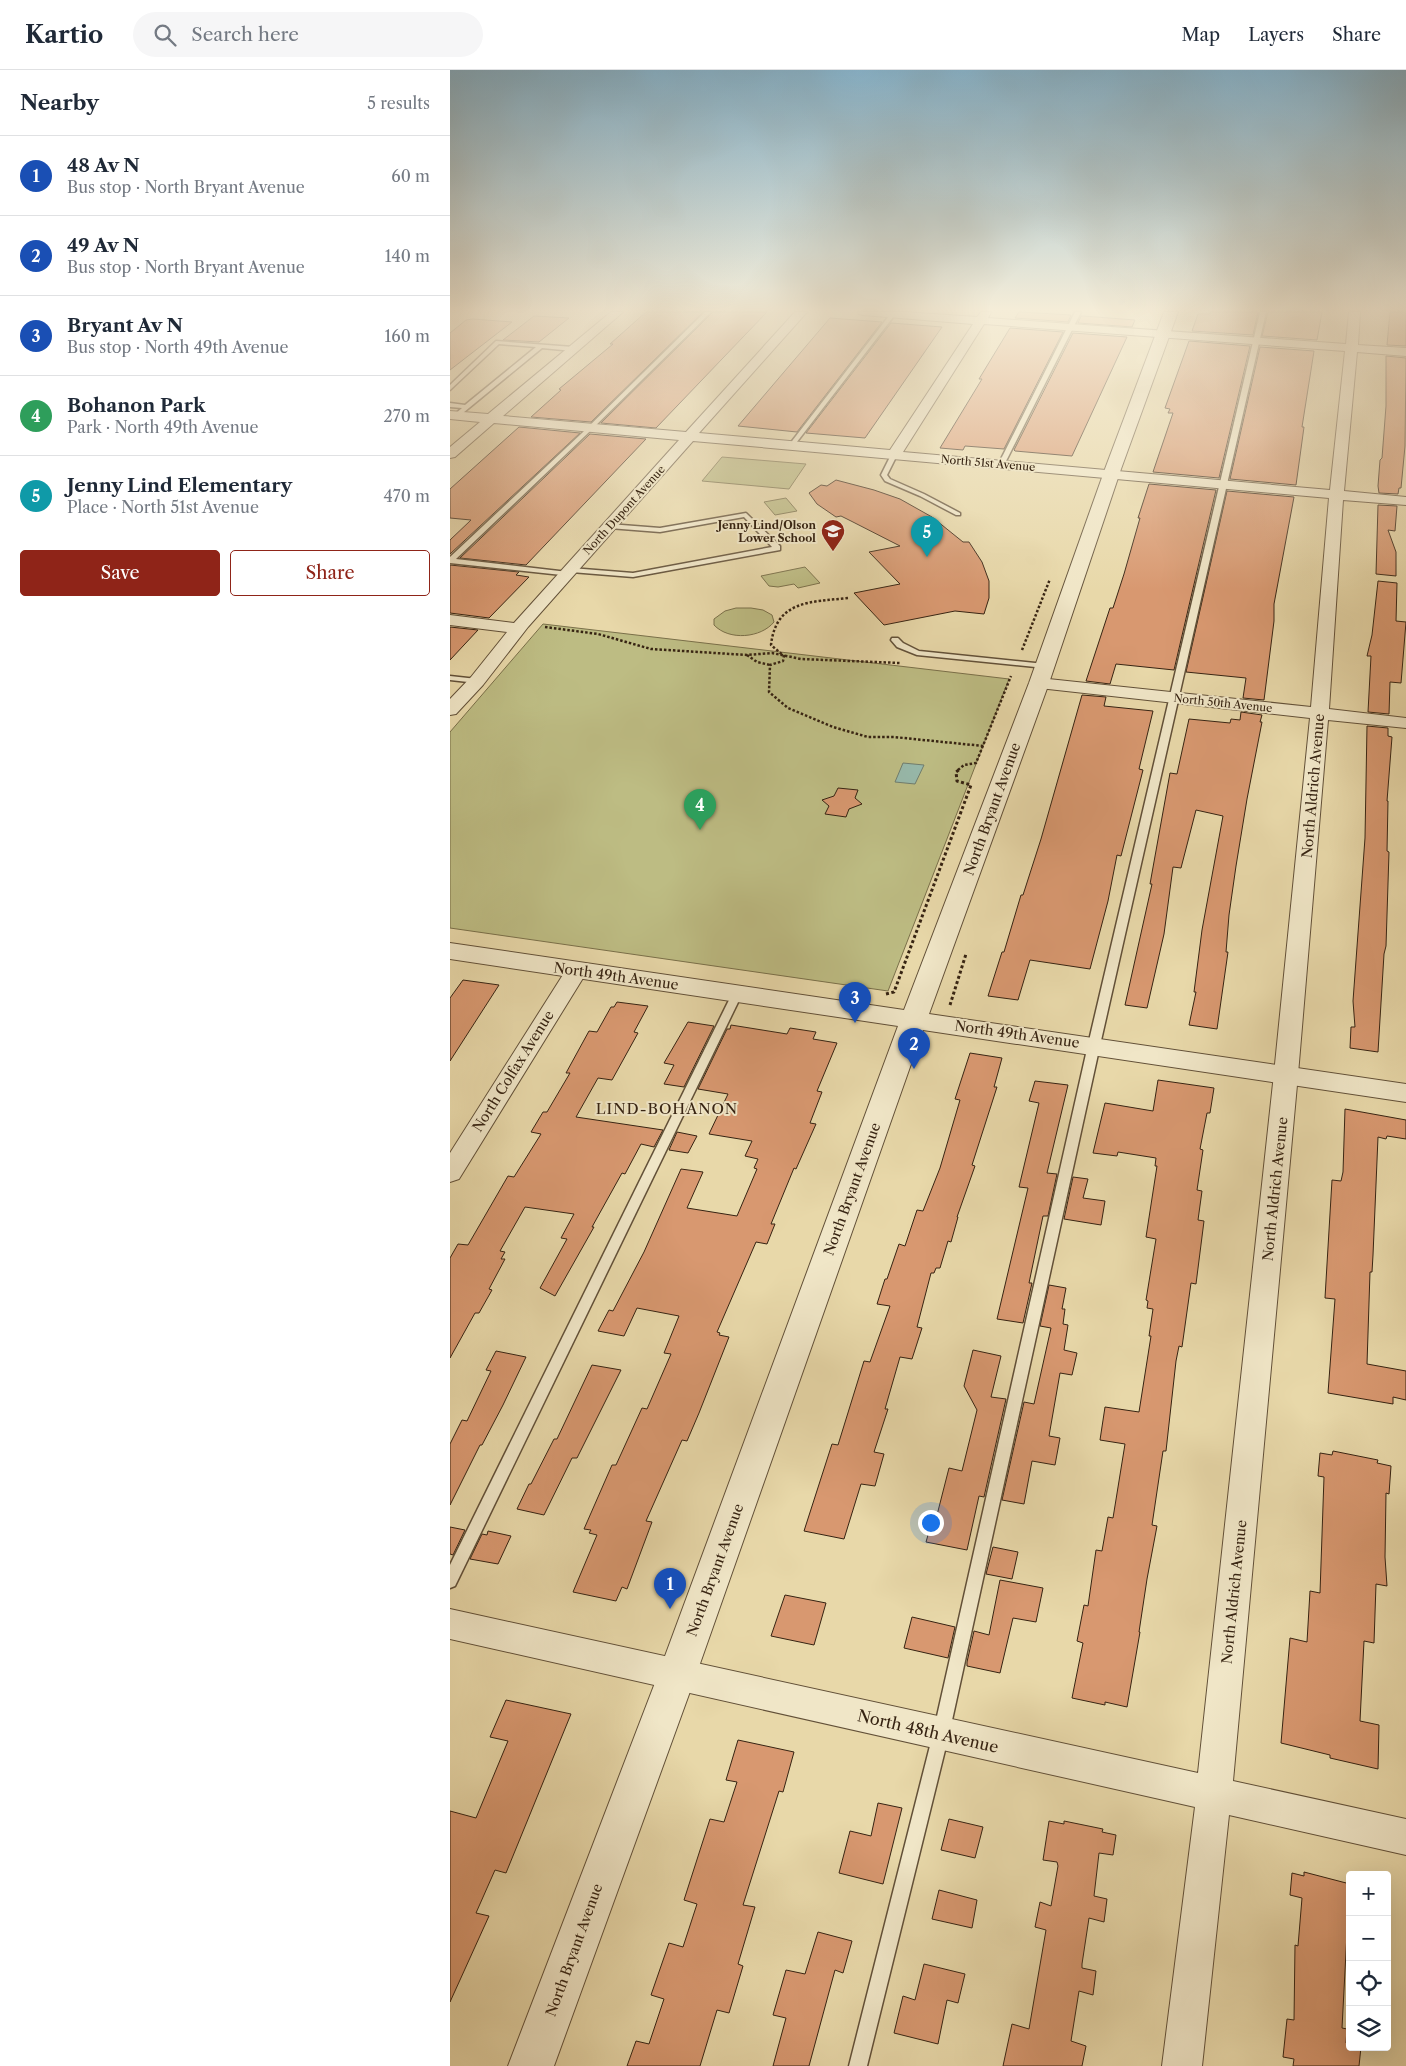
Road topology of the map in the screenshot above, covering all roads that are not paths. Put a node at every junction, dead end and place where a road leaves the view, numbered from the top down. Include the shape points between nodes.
1 (507, 405) edge
2 (611, 405) edge
3 (718, 405) edge
4 (822, 405) edge
5 (926, 405) edge
6 (1031, 405) edge
7 (1137, 405) edge
8 (1241, 405) edge
9 (1346, 405) edge
10 (456, 411) edge
11 (491, 419) junction
12 (588, 427) junction
13 (689, 437) junction
14 (791, 446) junction
15 (450, 454) edge
16 (894, 455) junction
17 (1001, 465) junction
18 (1112, 474) junction
19 (1222, 484) junction
20 (1337, 494) junction
21 (1406, 501) edge
22 (958, 514) dead end
23 (609, 526) junction
24 (450, 561) edge
25 (569, 572) junction
26 (450, 620) edge
27 (518, 628) junction
28 (895, 640) dead end
29 (1042, 674) junction
30 (450, 678) edge
31 (477, 681) junction
32 (1175, 698) junction
33 (450, 710) edge
34 (1320, 714) junction
35 (1406, 723) edge
36 (450, 951) edge
37 (577, 970) junction
38 (737, 994) junction
39 (913, 1020) junction
40 (1094, 1045) junction
41 (1286, 1074) junction
42 (1406, 1093) edge
43 (450, 1173) edge
44 (450, 1581) edge
45 (450, 1624) edge
46 (677, 1675) junction
47 (940, 1734) junction
48 (1214, 1794) junction
49 (1406, 1837) edge
50 (531, 2066) edge
51 (858, 2066) edge
52 (1182, 2066) edge

1 - 11 street
2 - 12 lane
3 - 13 street, North Dupont Avenue
4 - 14 lane
5 - 16 street
6 - 17 lane
7 - 18 street, North Bryant Avenue
8 - 19 lane
9 - 20 street, North Aldrich Avenue
10 - 11 street, North 51st Avenue
11 - 12 street, North 51st Avenue
11 - 15 street
12 - 13 street, North 51st Avenue
12 - 24 lane
13 - 14 street, North 51st Avenue
13 - 23 street, North Dupont Avenue
14 - 16 street, North 51st Avenue
16 - 17 street, North 51st Avenue
16 - 22 lane via 884,475 888,480
17 - 18 street, North 51st Avenue
18 - 19 street, North 51st Avenue
18 - 29 street, North Bryant Avenue
19 - 20 street, North 51st Avenue
19 - 32 lane
20 - 21 street, North 51st Avenue
20 - 34 street, North Aldrich Avenue
23 - 25 street, North Dupont Avenue
23 - 25 lane via 660,530 746,515 777,548 633,575
24 - 25 lane
25 - 27 street, North Dupont Avenue
26 - 27 street
27 - 31 street, North Dupont Avenue
28 - 29 lane via 900,646 917,653 1017,663
29 - 32 street, North 50th Avenue
29 - 39 street, North Bryant Avenue
30 - 31 lane
31 - 33 street, North Dupont Avenue
32 - 34 street, North 50th Avenue
32 - 40 lane
34 - 35 street, North 50th Avenue
34 - 41 street, North Aldrich Avenue
36 - 37 street, North 49th Avenue
37 - 38 street, North 49th Avenue
37 - 43 street, North Colfax Avenue
38 - 39 street, North 49th Avenue
38 - 44 lane
39 - 40 street, North 49th Avenue
39 - 46 street, North Bryant Avenue
40 - 41 street, North 49th Avenue
40 - 47 lane
41 - 42 street, North 49th Avenue
41 - 48 street, North Aldrich Avenue
45 - 46 street, North 48th Avenue
46 - 47 street, North 48th Avenue
46 - 50 street, North Bryant Avenue
47 - 48 street, North 48th Avenue
47 - 51 lane
48 - 49 street, North 48th Avenue
48 - 52 street, North Aldrich Avenue

